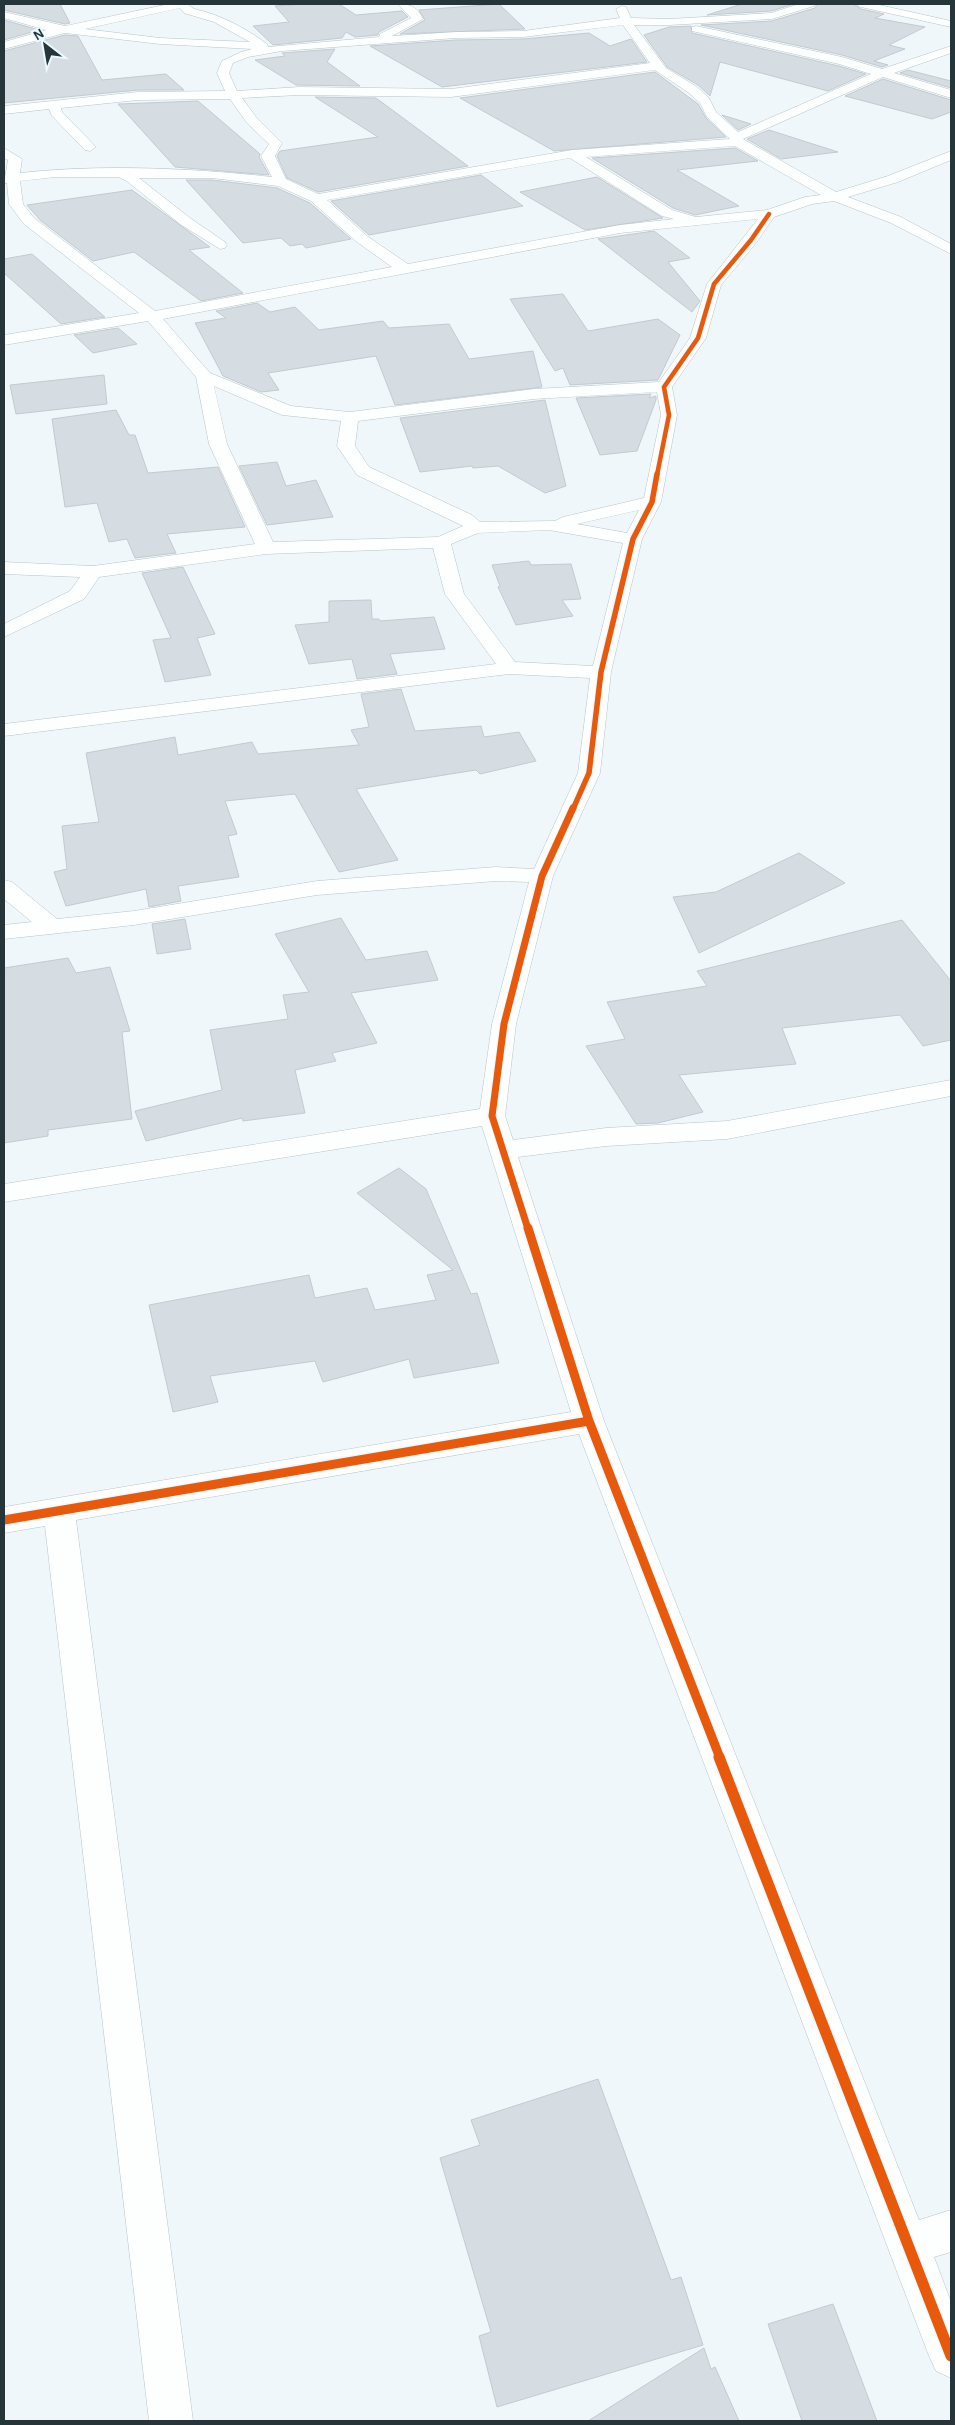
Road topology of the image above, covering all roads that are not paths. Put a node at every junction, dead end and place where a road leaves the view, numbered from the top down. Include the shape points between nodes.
1 (403, 4) edge
2 (618, 4) edge
3 (810, 4) edge
4 (861, 4) edge
5 (185, 6) edge
6 (653, 10) dead end
7 (4, 16) edge
8 (626, 21) junction
9 (669, 22) junction
10 (951, 24) edge
11 (70, 29) junction
12 (545, 32) junction
13 (374, 41) junction
14 (640, 42) junction
15 (202, 43) junction
16 (217, 45) junction
17 (4, 46) edge
18 (263, 46) junction
19 (282, 48) junction
20 (951, 49) edge
21 (658, 66) junction
22 (883, 73) junction
23 (225, 78) junction
24 (187, 82) dead end
25 (951, 94) edge
26 (138, 96) junction
27 (54, 106) junction
28 (4, 110) edge
29 (737, 139) junction
30 (90, 147) dead end
31 (4, 152) edge
32 (572, 154) junction
33 (951, 155) edge
34 (120, 173) junction
35 (9, 178) edge
36 (281, 182) junction
37 (835, 197) junction
38 (316, 198) junction
39 (769, 214) junction
40 (695, 222) junction
41 (735, 235) junction
42 (220, 245) dead end
43 (951, 250) edge
44 (405, 269) junction
45 (152, 316) junction
46 (4, 340) edge
47 (204, 376) junction
48 (664, 386) junction
49 (350, 417) junction
50 (652, 502) junction
51 (549, 526) junction
52 (475, 528) junction
53 (633, 539) junction
54 (440, 542) junction
55 (266, 548) junction
56 (4, 568) edge
57 (93, 572) junction
58 (4, 632) edge
59 (509, 668) junction
60 (601, 672) junction
61 (4, 730) edge
62 (542, 876) junction
63 (4, 887) edge
64 (52, 927) junction
65 (4, 932) edge
66 (951, 1088) edge
67 (492, 1116) junction
68 (503, 1150) junction
69 (4, 1193) edge
70 (589, 1421) junction
71 (59, 1510) junction
72 (4, 1520) edge
73 (951, 2231) edge
74 (909, 2244) junction
75 (951, 2356) edge
76 (171, 2421) edge

1 - 13 street via 417,19
2 - 8 street
3 - 9 street via 776,15
4 - 10 street
5 - 11 street
5 - 15 street via 186,27
5 - 18 street via 245,32
6 - 8 street
7 - 11 street via 34,25
8 - 9 street
8 - 12 street
8 - 14 street
9 - 22 street
11 - 15 street
11 - 17 street
12 - 13 street via 456,34
12 - 14 street via 616,36
13 - 19 street
14 - 21 street
15 - 16 street
16 - 18 street
16 - 23 street
18 - 19 street
19 - 23 street via 245,54
20 - 22 street
21 - 23 street via 451,93 299,91
21 - 29 street via 705,101 711,114
22 - 25 street
22 - 29 street
23 - 26 street
23 - 36 street via 262,132 276,143 268,156
24 - 26 street
26 - 27 street
27 - 28 street
27 - 30 street via 56,113
29 - 32 street
29 - 37 street
31 - 35 street via 15,159
32 - 38 street
32 - 40 street via 667,213
33 - 37 street
34 - 35 street via 56,173
34 - 36 street via 212,174
34 - 42 street via 133,179 185,222
35 - 45 street via 16,204 29,221
36 - 38 street
37 - 39 street via 810,200
37 - 43 street via 896,220
38 - 44 street via 362,239
39 - 40 street
39 - 41 street
40 - 41 street
40 - 44 street via 620,229
41 - 48 street via 714,284 698,338
44 - 45 street
45 - 46 street
45 - 47 street
47 - 49 street via 288,411
47 - 55 street via 218,444
48 - 49 street via 534,394
48 - 50 street via 669,415
49 - 52 street via 346,446 363,471 466,518
50 - 51 street
50 - 53 street
51 - 52 street
51 - 53 street
52 - 54 street
53 - 60 street
54 - 55 street
54 - 59 street via 455,594
55 - 57 street
56 - 57 street
57 - 58 street via 77,596
59 - 60 street
59 - 61 street
60 - 62 street via 589,773
62 - 64 street via 496,874 317,888 134,918
62 - 67 street via 504,1024
63 - 64 street
64 - 65 street
66 - 68 street via 726,1130 606,1137
67 - 68 street
67 - 69 street
68 - 70 street
70 - 71 street
70 - 74 street
71 - 72 street
71 - 76 street
73 - 74 street
74 - 75 street

